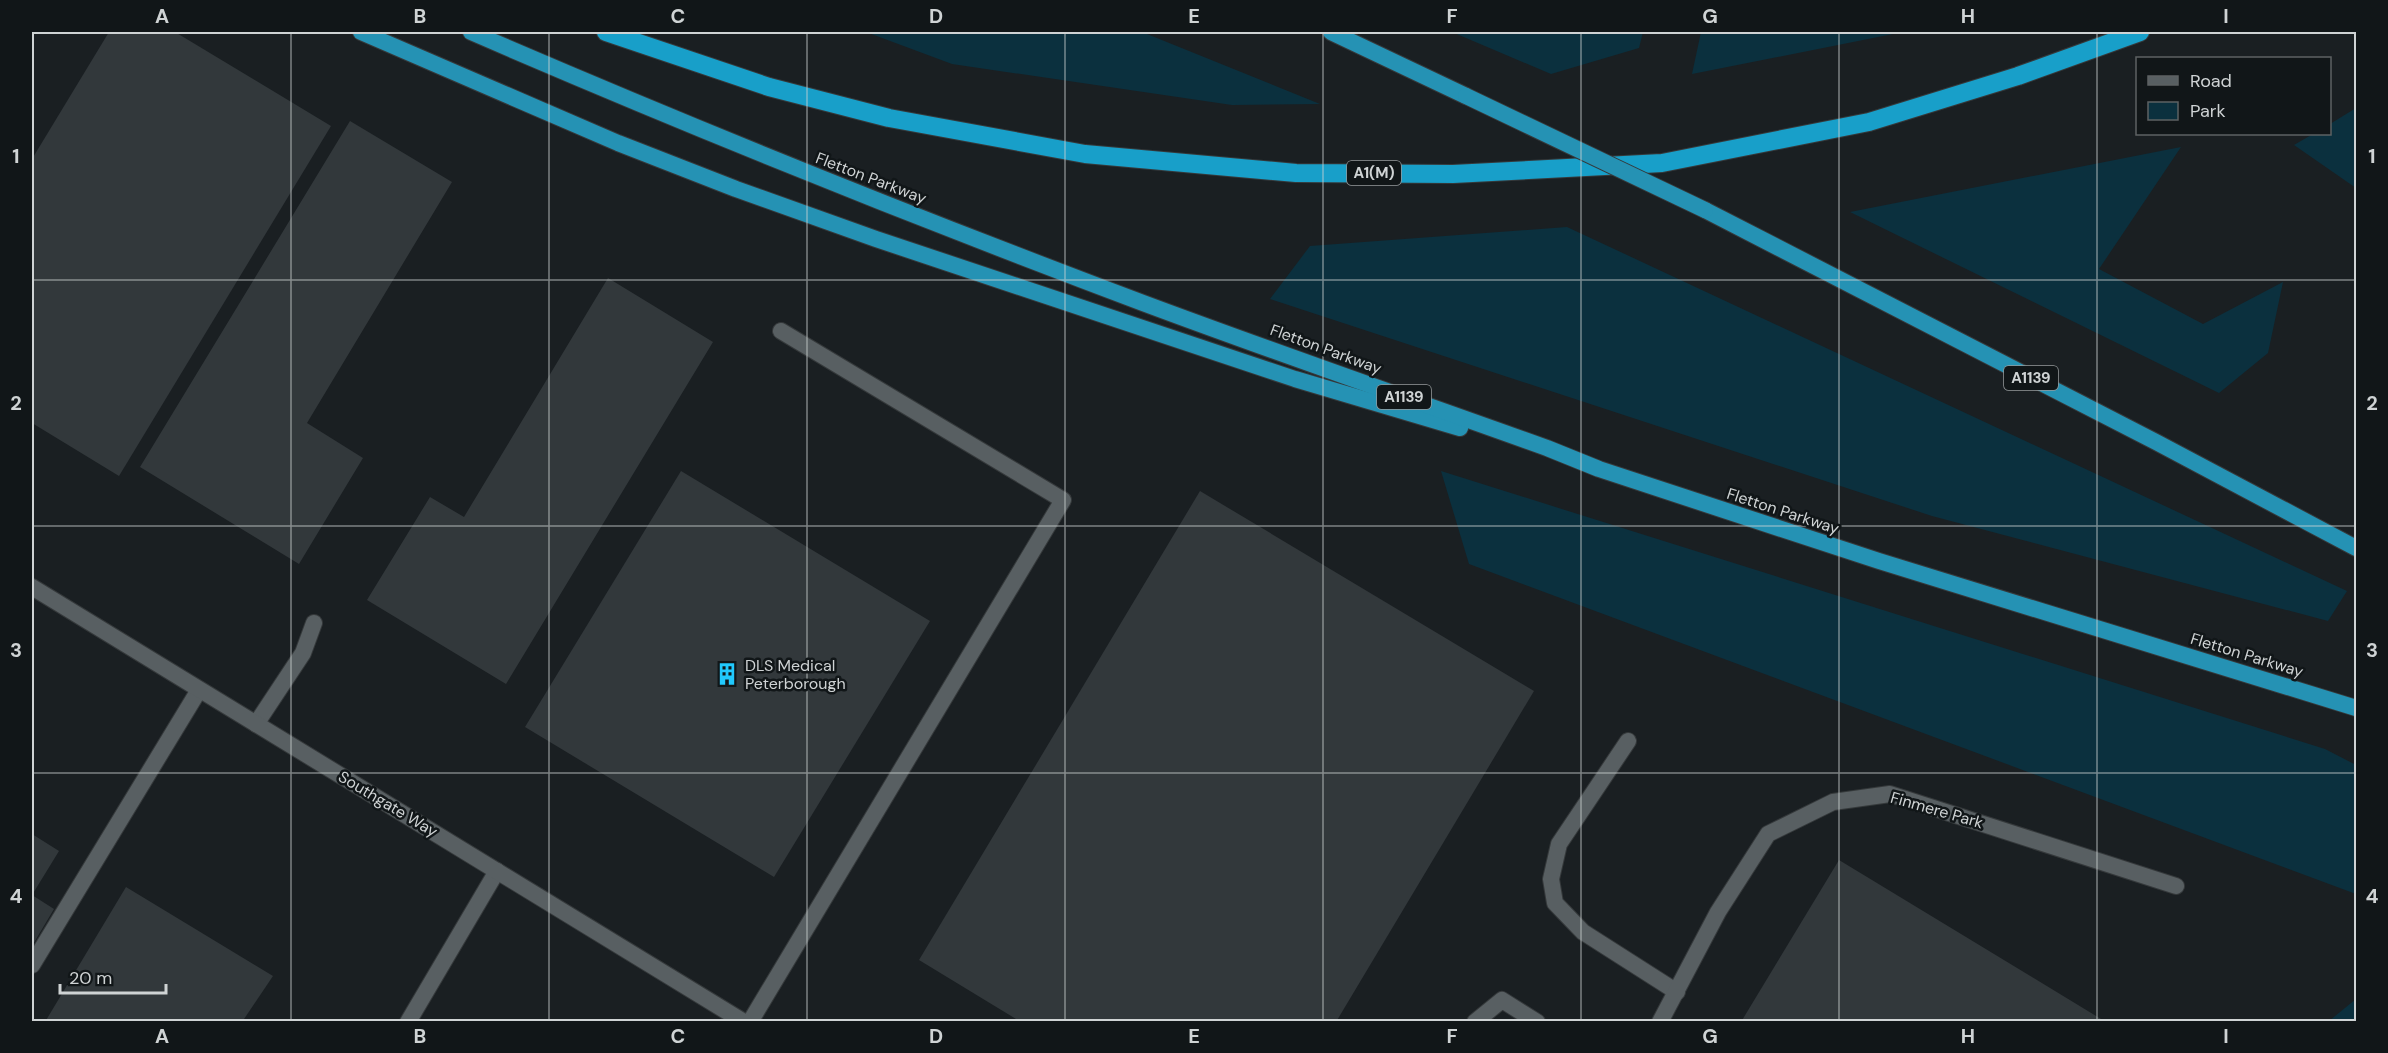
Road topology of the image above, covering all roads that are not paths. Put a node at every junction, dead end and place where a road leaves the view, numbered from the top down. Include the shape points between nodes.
1 (361, 32) edge
2 (471, 32) edge
3 (606, 32) edge
4 (1331, 32) edge
5 (2140, 32) edge
6 (781, 331) dead end
7 (1599, 469) junction
8 (2356, 548) edge
9 (32, 587) edge
10 (314, 623) dead end
11 (199, 690) junction
12 (2356, 708) edge
13 (256, 724) junction
14 (1628, 741) dead end
15 (497, 871) junction
16 (2176, 886) dead end
17 (32, 965) edge
18 (1677, 993) junction
19 (408, 1022) edge
20 (744, 1022) edge
21 (750, 1022) edge
22 (1475, 1022) edge
23 (1537, 1022) edge
24 (1660, 1022) edge

1 - 7 highway via 618,143 876,239 1295,379
2 - 7 highway, Fletton Parkway / A1139 via 996,247
3 - 5 highway, A1(M) via 780,90 888,118 1063,150 1296,173 1453,174 1662,163 1869,122
4 - 8 highway, A1139, bridge via 1705,210
6 - 21 street via 1063,500
7 - 12 highway, Fletton Parkway / A1139 via 1879,561
9 - 11 street, Southgate Way
10 - 13 street via 303,653
11 - 13 street, Southgate Way
11 - 17 street
13 - 15 street, Southgate Way
14 - 18 street via 1559,844 1551,879 1555,903 1583,932
15 - 19 street
15 - 20 street, Southgate Way
16 - 18 street, Finmere Park via 1890,794 1833,802 1768,834 1718,912
18 - 24 street, Finmere Park
22 - 23 street via 1502,1000

